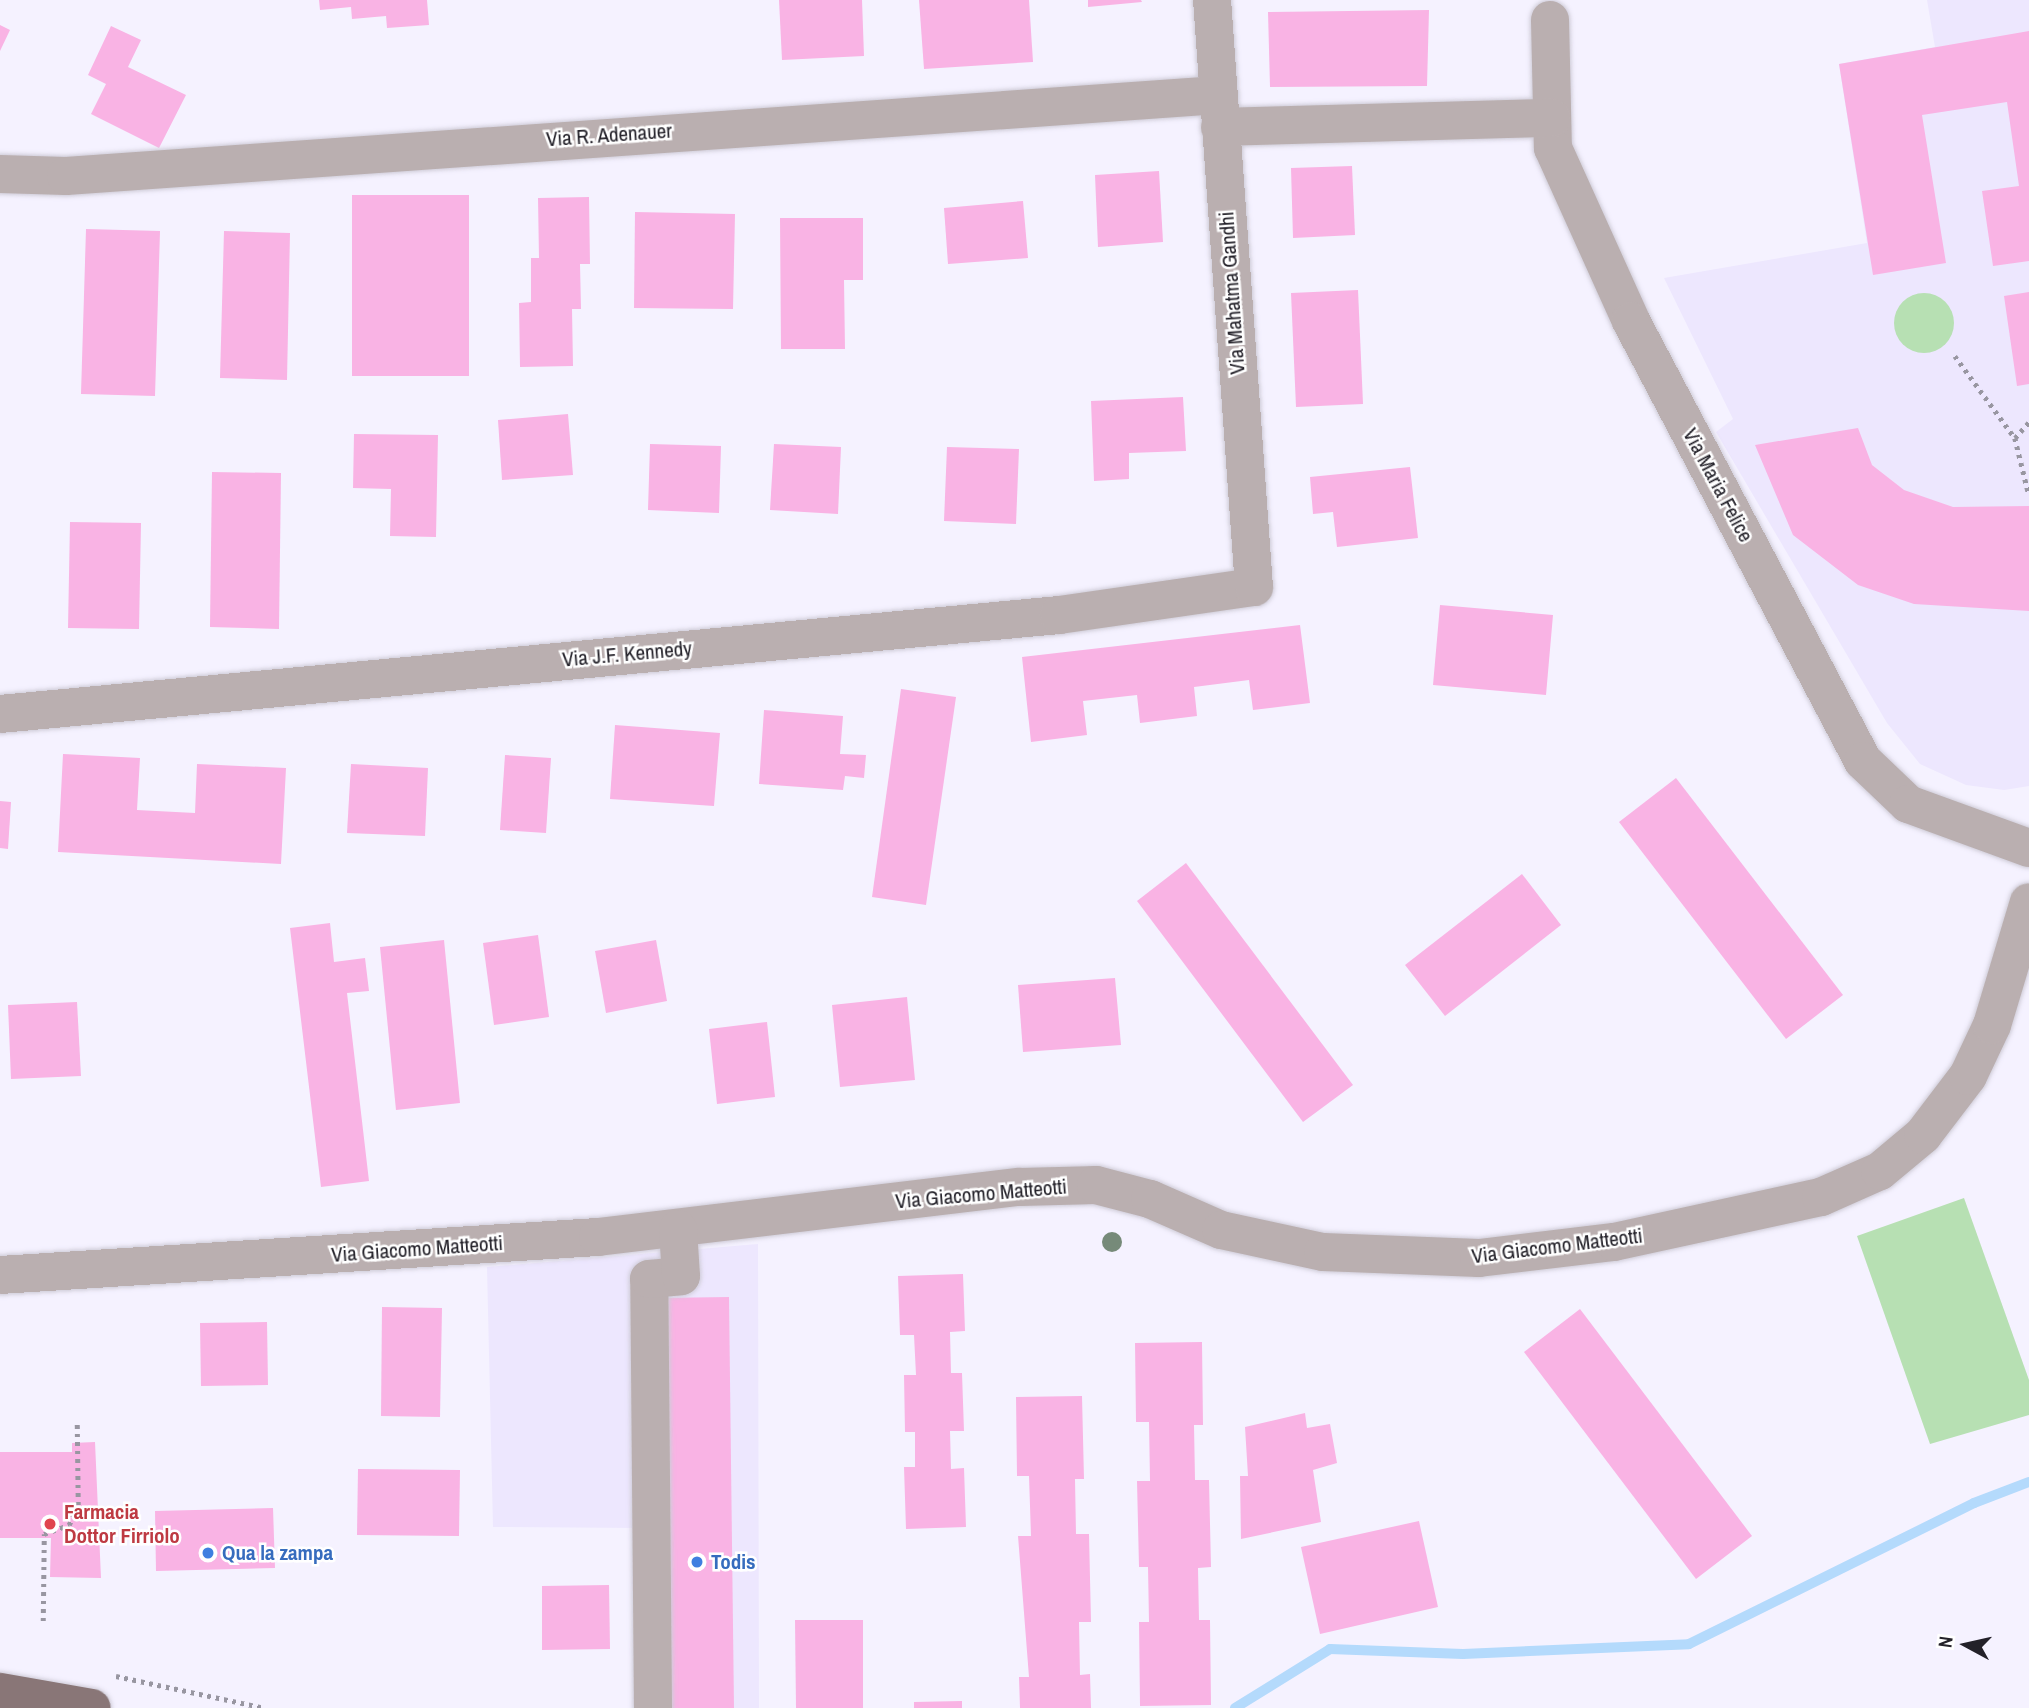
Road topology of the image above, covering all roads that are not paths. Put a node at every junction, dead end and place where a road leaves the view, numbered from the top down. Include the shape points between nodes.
1 (1212, 0) edge
2 (1550, 20) dead end
3 (1219, 111) junction
4 (1552, 118) junction
5 (0, 174) edge
6 (1254, 587) joint
7 (0, 714) edge
8 (2029, 848) edge
9 (2029, 902) edge
10 (678, 1228) junction
11 (0, 1275) edge
12 (96, 1691) edge
13 (0, 1692) edge
14 (653, 1708) edge

1 - 3 street, Via Mahatma Gandhi
2 - 4 street, Via Maria Felice
3 - 4 street, Via R. Adenauer
3 - 5 street, Via R. Adenauer via 66,176
3 - 6 street, Via Mahatma Gandhi
4 - 8 street, Via Maria Felice via 1553,148 1632,321 1863,761 1908,804
6 - 7 street, Via J.F. Kennedy via 1059,615
9 - 10 street, Via Giacomo Matteotti via 1992,1025 1968,1076 1923,1135 1880,1171 1821,1197 1760,1213 1614,1242 1479,1258 1323,1252 1221,1230 1150,1199 1096,1185 1020,1186
10 - 11 street, Via Giacomo Matteotti
10 - 14 street via 681,1276 649,1279
12 - 13 main road

